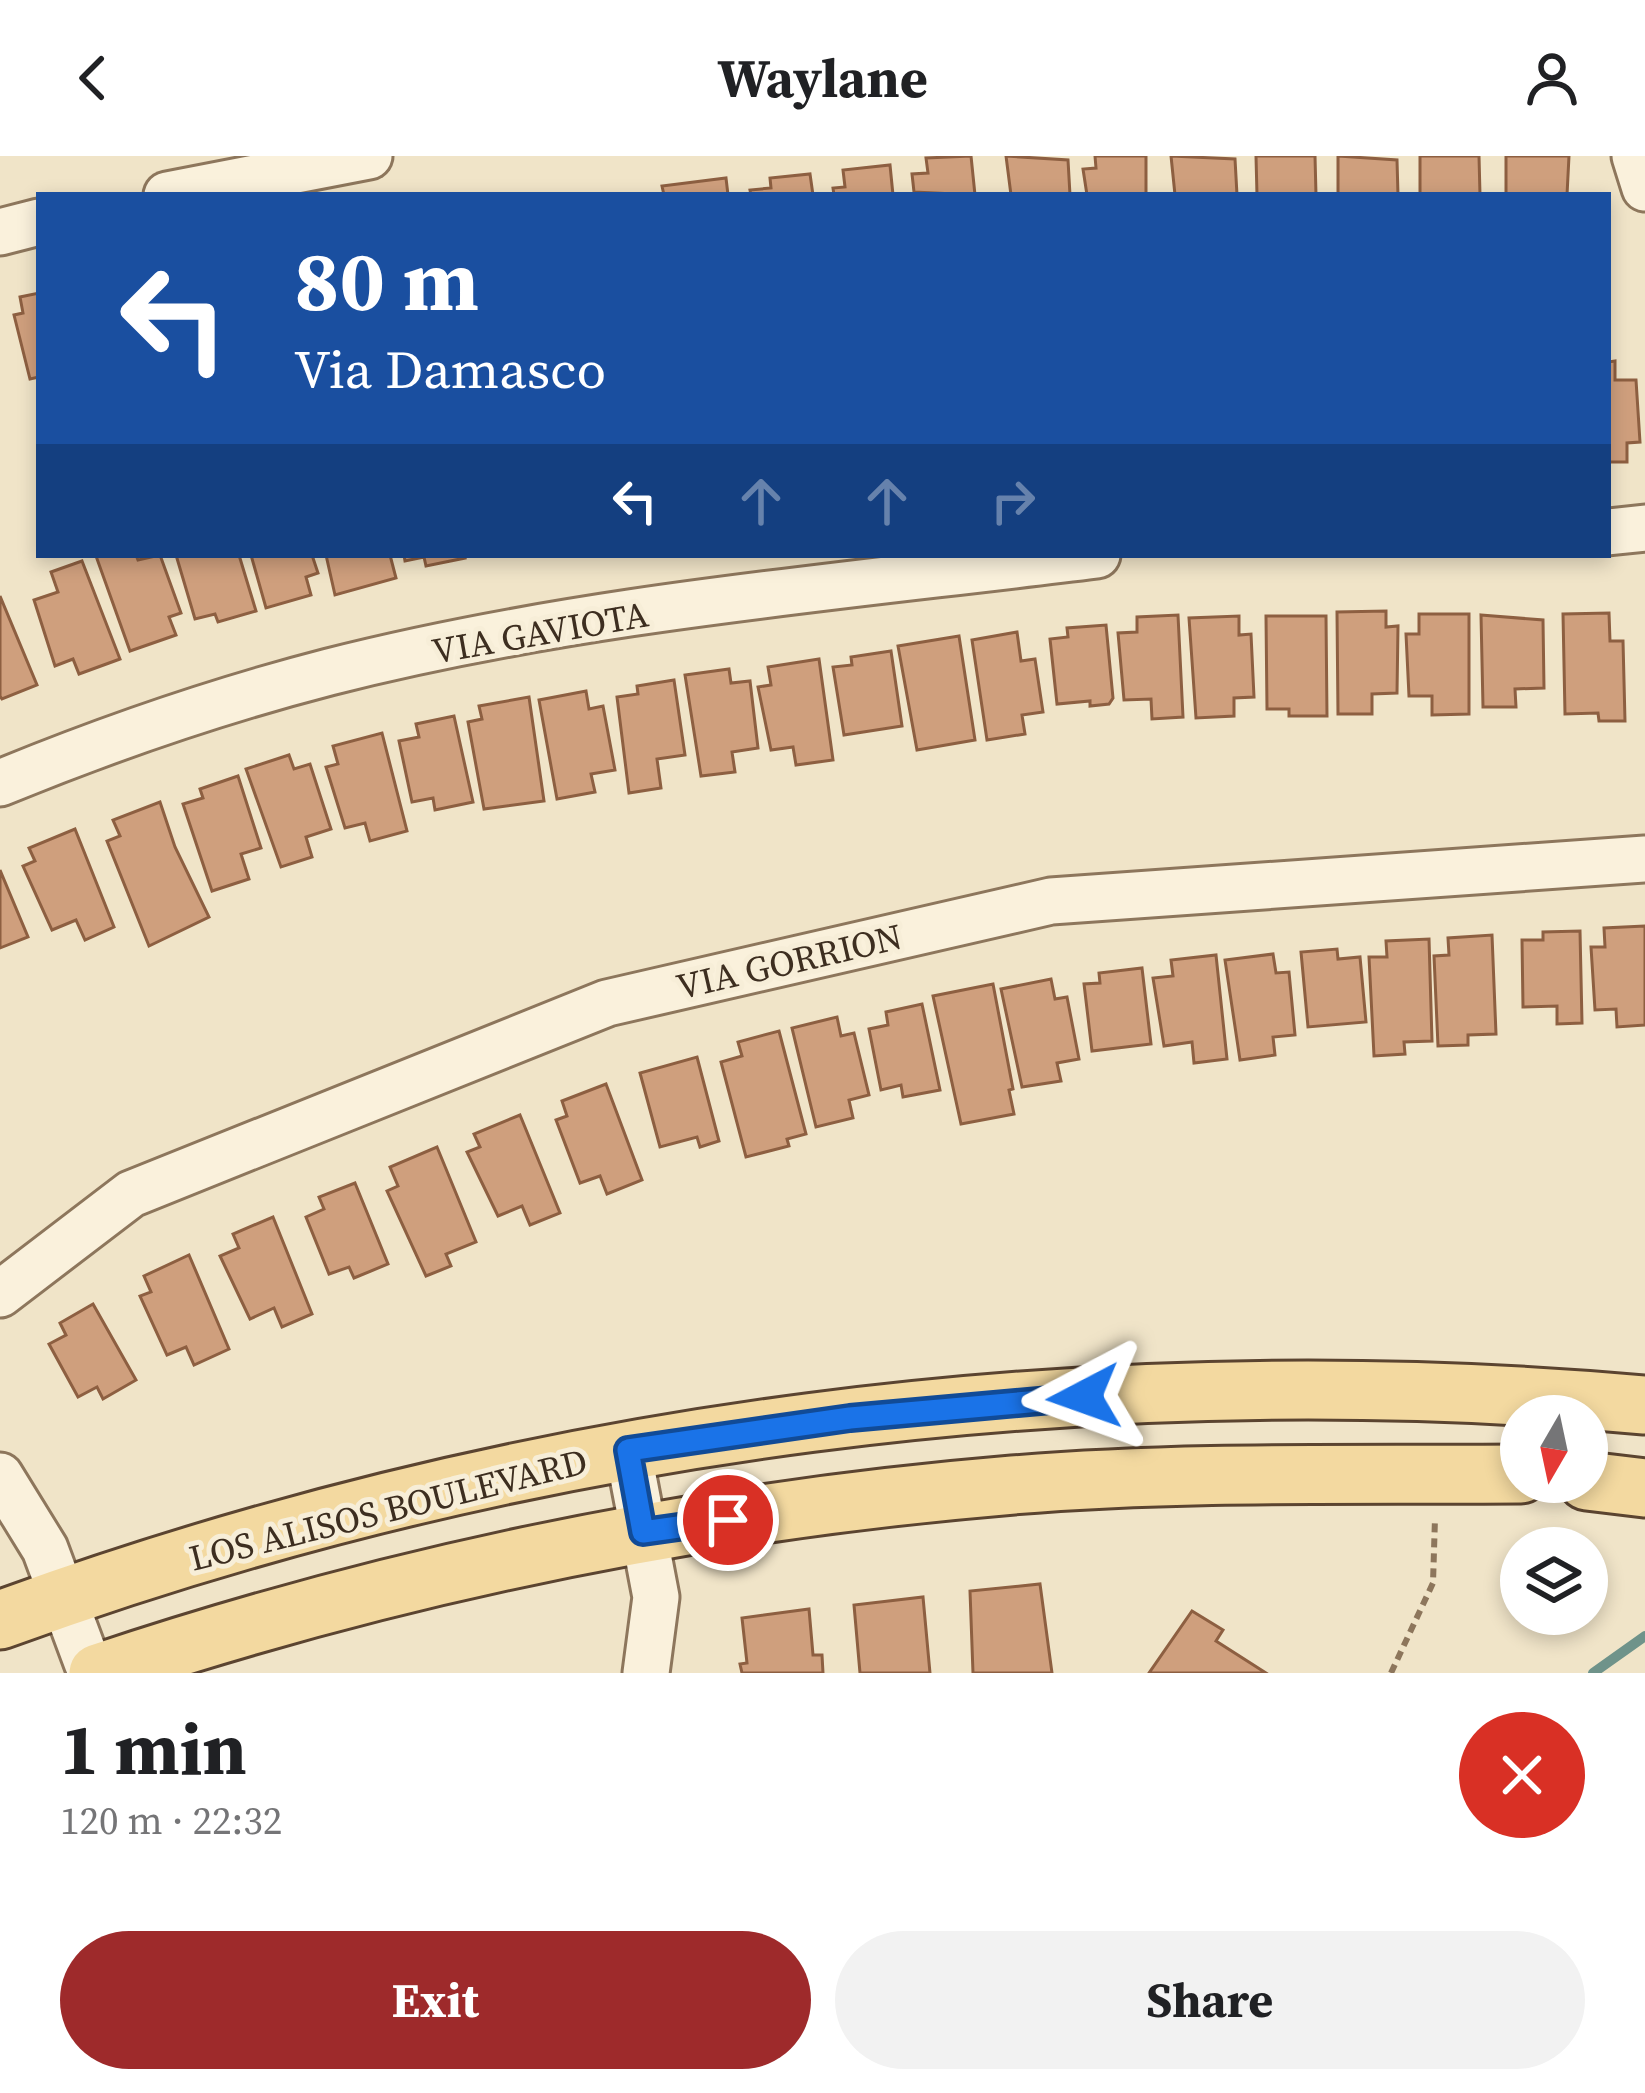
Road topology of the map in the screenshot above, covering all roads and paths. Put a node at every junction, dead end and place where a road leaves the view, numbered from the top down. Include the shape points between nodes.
1 (369, 156) edge
2 (1635, 156) edge
3 (1645, 188) edge
4 (182, 192) edge
5 (36, 224) edge
6 (0, 232) edge
7 (1645, 528) edge
8 (1611, 532) edge
9 (1073, 558) edge
10 (0, 783) edge
11 (1645, 859) edge
12 (0, 1294) edge
13 (1645, 1405) edge
14 (628, 1450) junction
15 (1435, 1474) junction
16 (1500, 1474) edge
17 (0, 1476) edge
18 (1608, 1483) edge
19 (1645, 1487) edge
20 (643, 1532) junction
21 (63, 1597) junction
22 (0, 1619) edge
23 (95, 1673) edge
24 (646, 1673) edge
25 (1391, 1673) edge

1 - 4 street
2 - 3 street
5 - 6 street
7 - 8 street
9 - 10 street, VIA GAVIOTA via 603,617 330,672 120,734
11 - 12 street, VIA GORRION via 1051,901 607,1003 131,1194
13 - 14 main road, LOS ALISOS BOULEVARD via 1370,1391 1084,1397 850,1418
14 - 20 street
14 - 21 main road, LOS ALISOS BOULEVARD via 413,1497
15 - 16 main road
15 - 20 main road via 1016,1485
15 - 25 path via 1433,1583
17 - 21 street via 45,1549
18 - 19 main road
20 - 23 main road via 311,1608
20 - 24 street via 656,1597
21 - 22 main road, LOS ALISOS BOULEVARD
21 - 23 street

